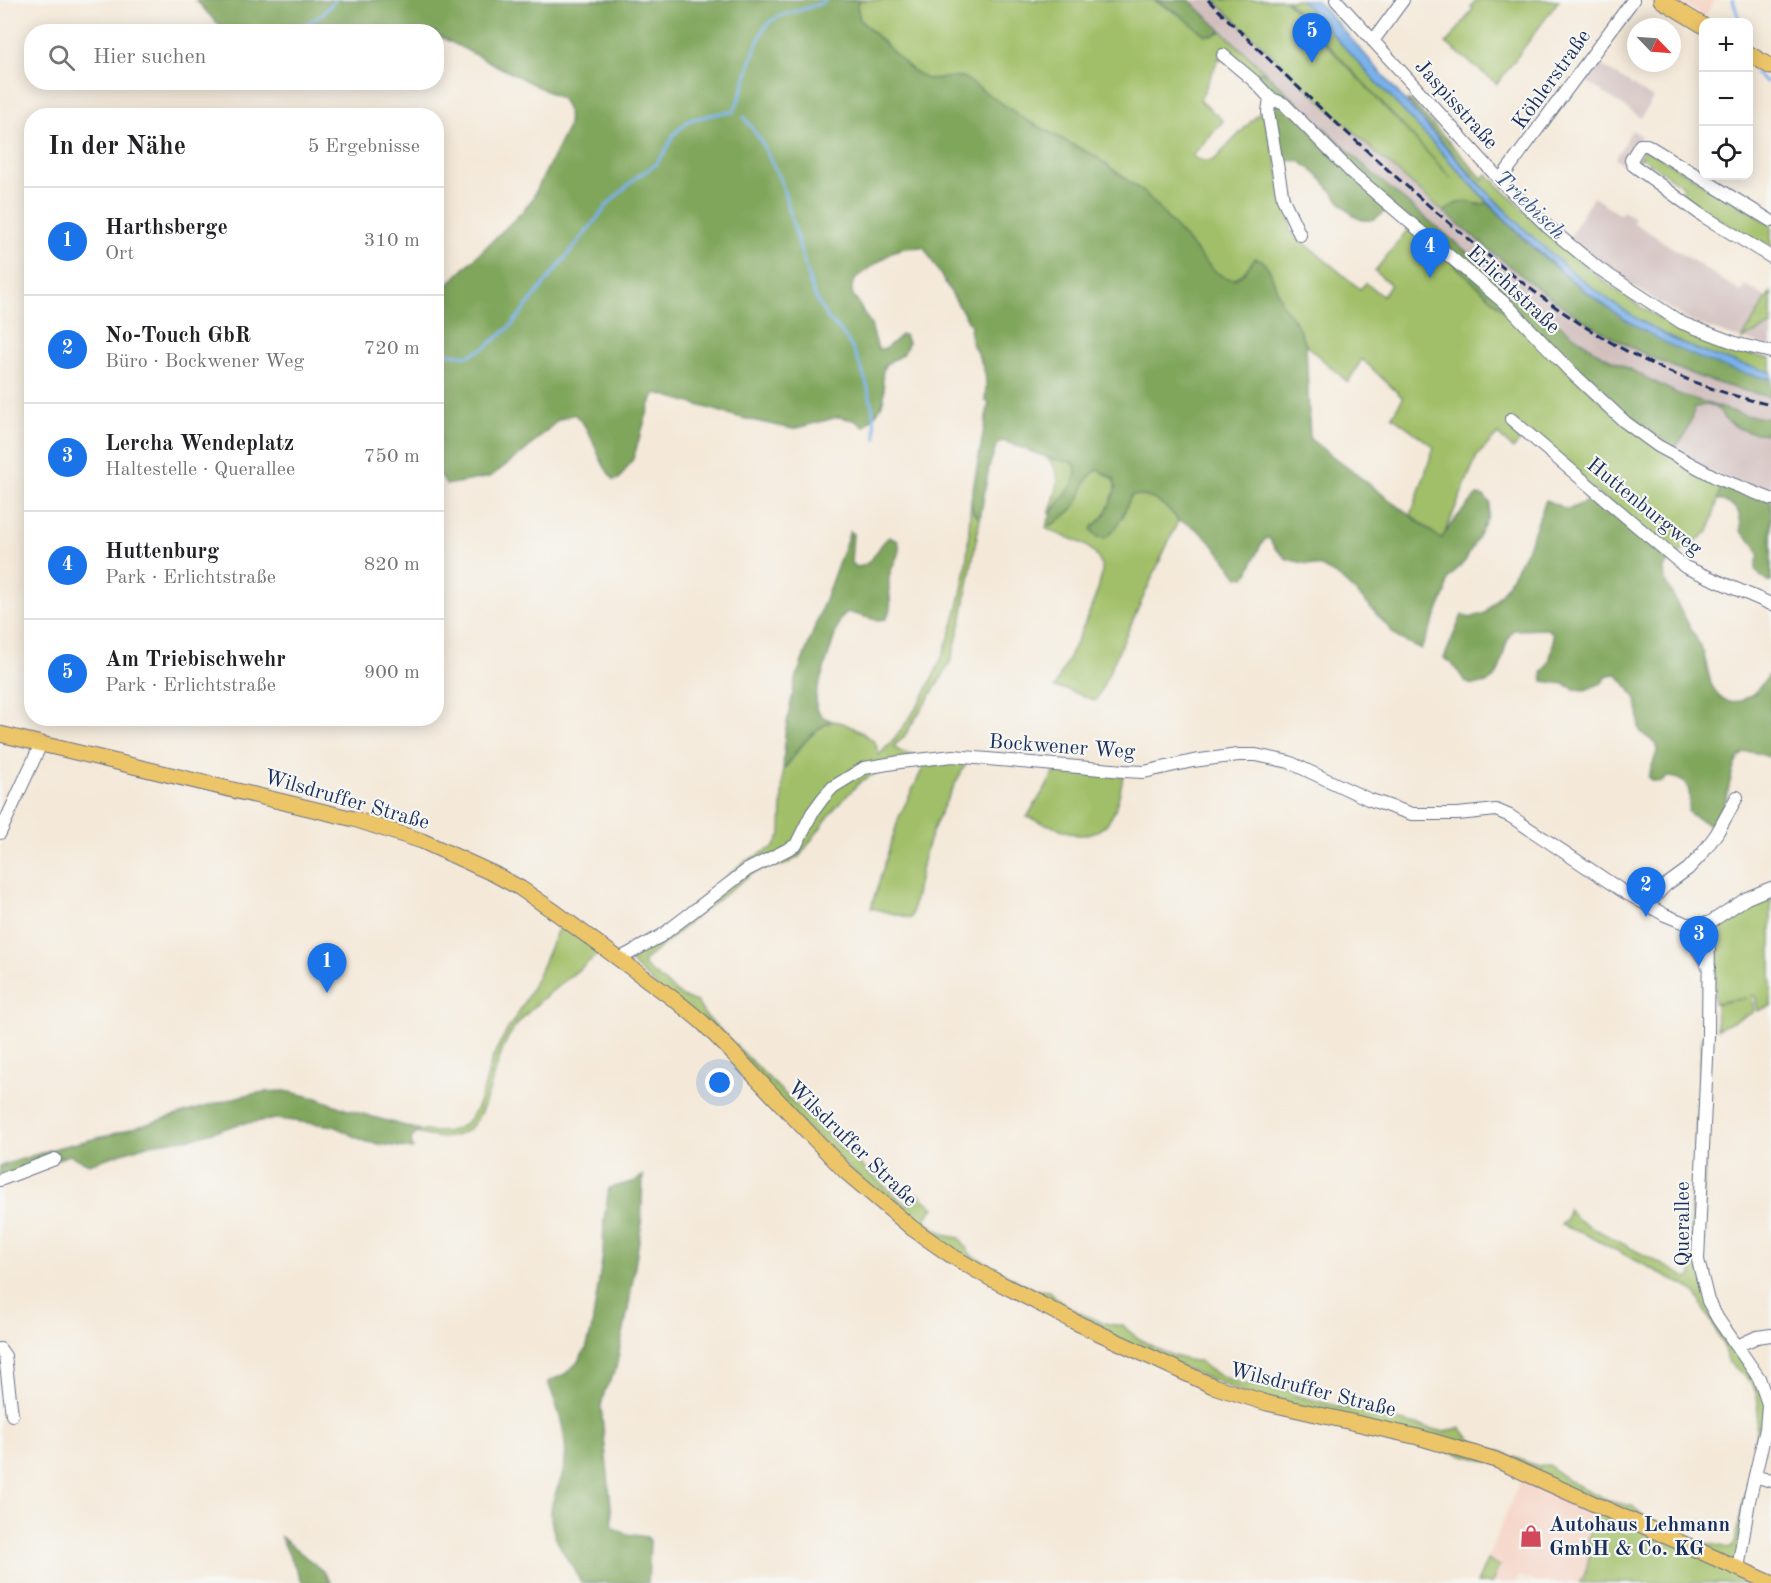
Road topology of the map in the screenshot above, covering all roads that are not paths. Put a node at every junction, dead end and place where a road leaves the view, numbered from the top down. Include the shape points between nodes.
1 (1336, 0) edge
2 (1403, 0) edge
3 (1633, 0) edge
4 (1661, 0) edge
5 (1699, 23) edge
6 (1373, 41) junction
7 (1223, 55) dead end
8 (1753, 56) edge
9 (1771, 67) edge
10 (1270, 98) junction
11 (1500, 180) junction
12 (1771, 221) edge
13 (1300, 235) dead end
14 (1771, 257) edge
15 (1771, 352) edge
16 (1511, 419) dead end
17 (1771, 499) edge
18 (1770, 606) edge
19 (0, 734) edge
20 (41, 744) junction
21 (1737, 797) dead end
22 (0, 833) edge
23 (1771, 888) edge
24 (1647, 905) junction
25 (1709, 923) junction
26 (1687, 924) junction
27 (619, 959) junction
28 (1708, 967) junction
29 (55, 1159) dead end
30 (0, 1180) edge
31 (1771, 1335) edge
32 (1737, 1346) junction
33 (0, 1348) edge
34 (1768, 1389) edge
35 (12, 1415) dead end
36 (1755, 1476) junction
37 (1771, 1481) edge
38 (1744, 1575) edge
39 (1771, 1583) edge

1 - 6 street, Jaspisstraße
2 - 6 street
3 - 11 street, Köhlerstraße
4 - 5 main road
6 - 11 street, Jaspisstraße
7 - 10 street, Erlichtstraße
8 - 9 main road
10 - 13 street via 1268,112 1283,199
10 - 17 street, Erlichtstraße via 1284,105 1352,173 1509,306 1625,422 1658,446 1717,478
11 - 15 street, Jaspisstraße via 1548,228 1630,290 1682,323
12 - 14 street via 1647,145 1640,145 1631,160 1703,216
16 - 18 street, Huttenburgweg via 1685,567
19 - 20 main road, Wilsdruffer Straße
20 - 22 street
20 - 27 main road, Wilsdruffer Straße via 322,810 412,837 520,888
21 - 24 street via 1702,854
23 - 25 street via 1747,898
24 - 26 street, Bockwener Weg
24 - 27 street, Bockwener Weg via 1496,810 1412,814 1368,799 1289,762 1239,755 1143,772 953,756 864,768 852,775 822,798 796,845 747,870 661,936
25 - 26 street, Bockwener Weg
25 - 28 street, Querallee
26 - 28 street, Querallee
27 - 38 main road, Wilsdruffer Straße via 702,1022 880,1202 952,1256 988,1277 1213,1386 1496,1460
28 - 32 street, Querallee via 1698,1260 1708,1301
29 - 30 street
31 - 32 street
32 - 34 street, Querallee
33 - 35 street via 5,1356
34 - 36 street, Querallee via 1766,1429
36 - 37 street
36 - 38 street, Querallee
38 - 39 main road, Wilsdruffer Straße

